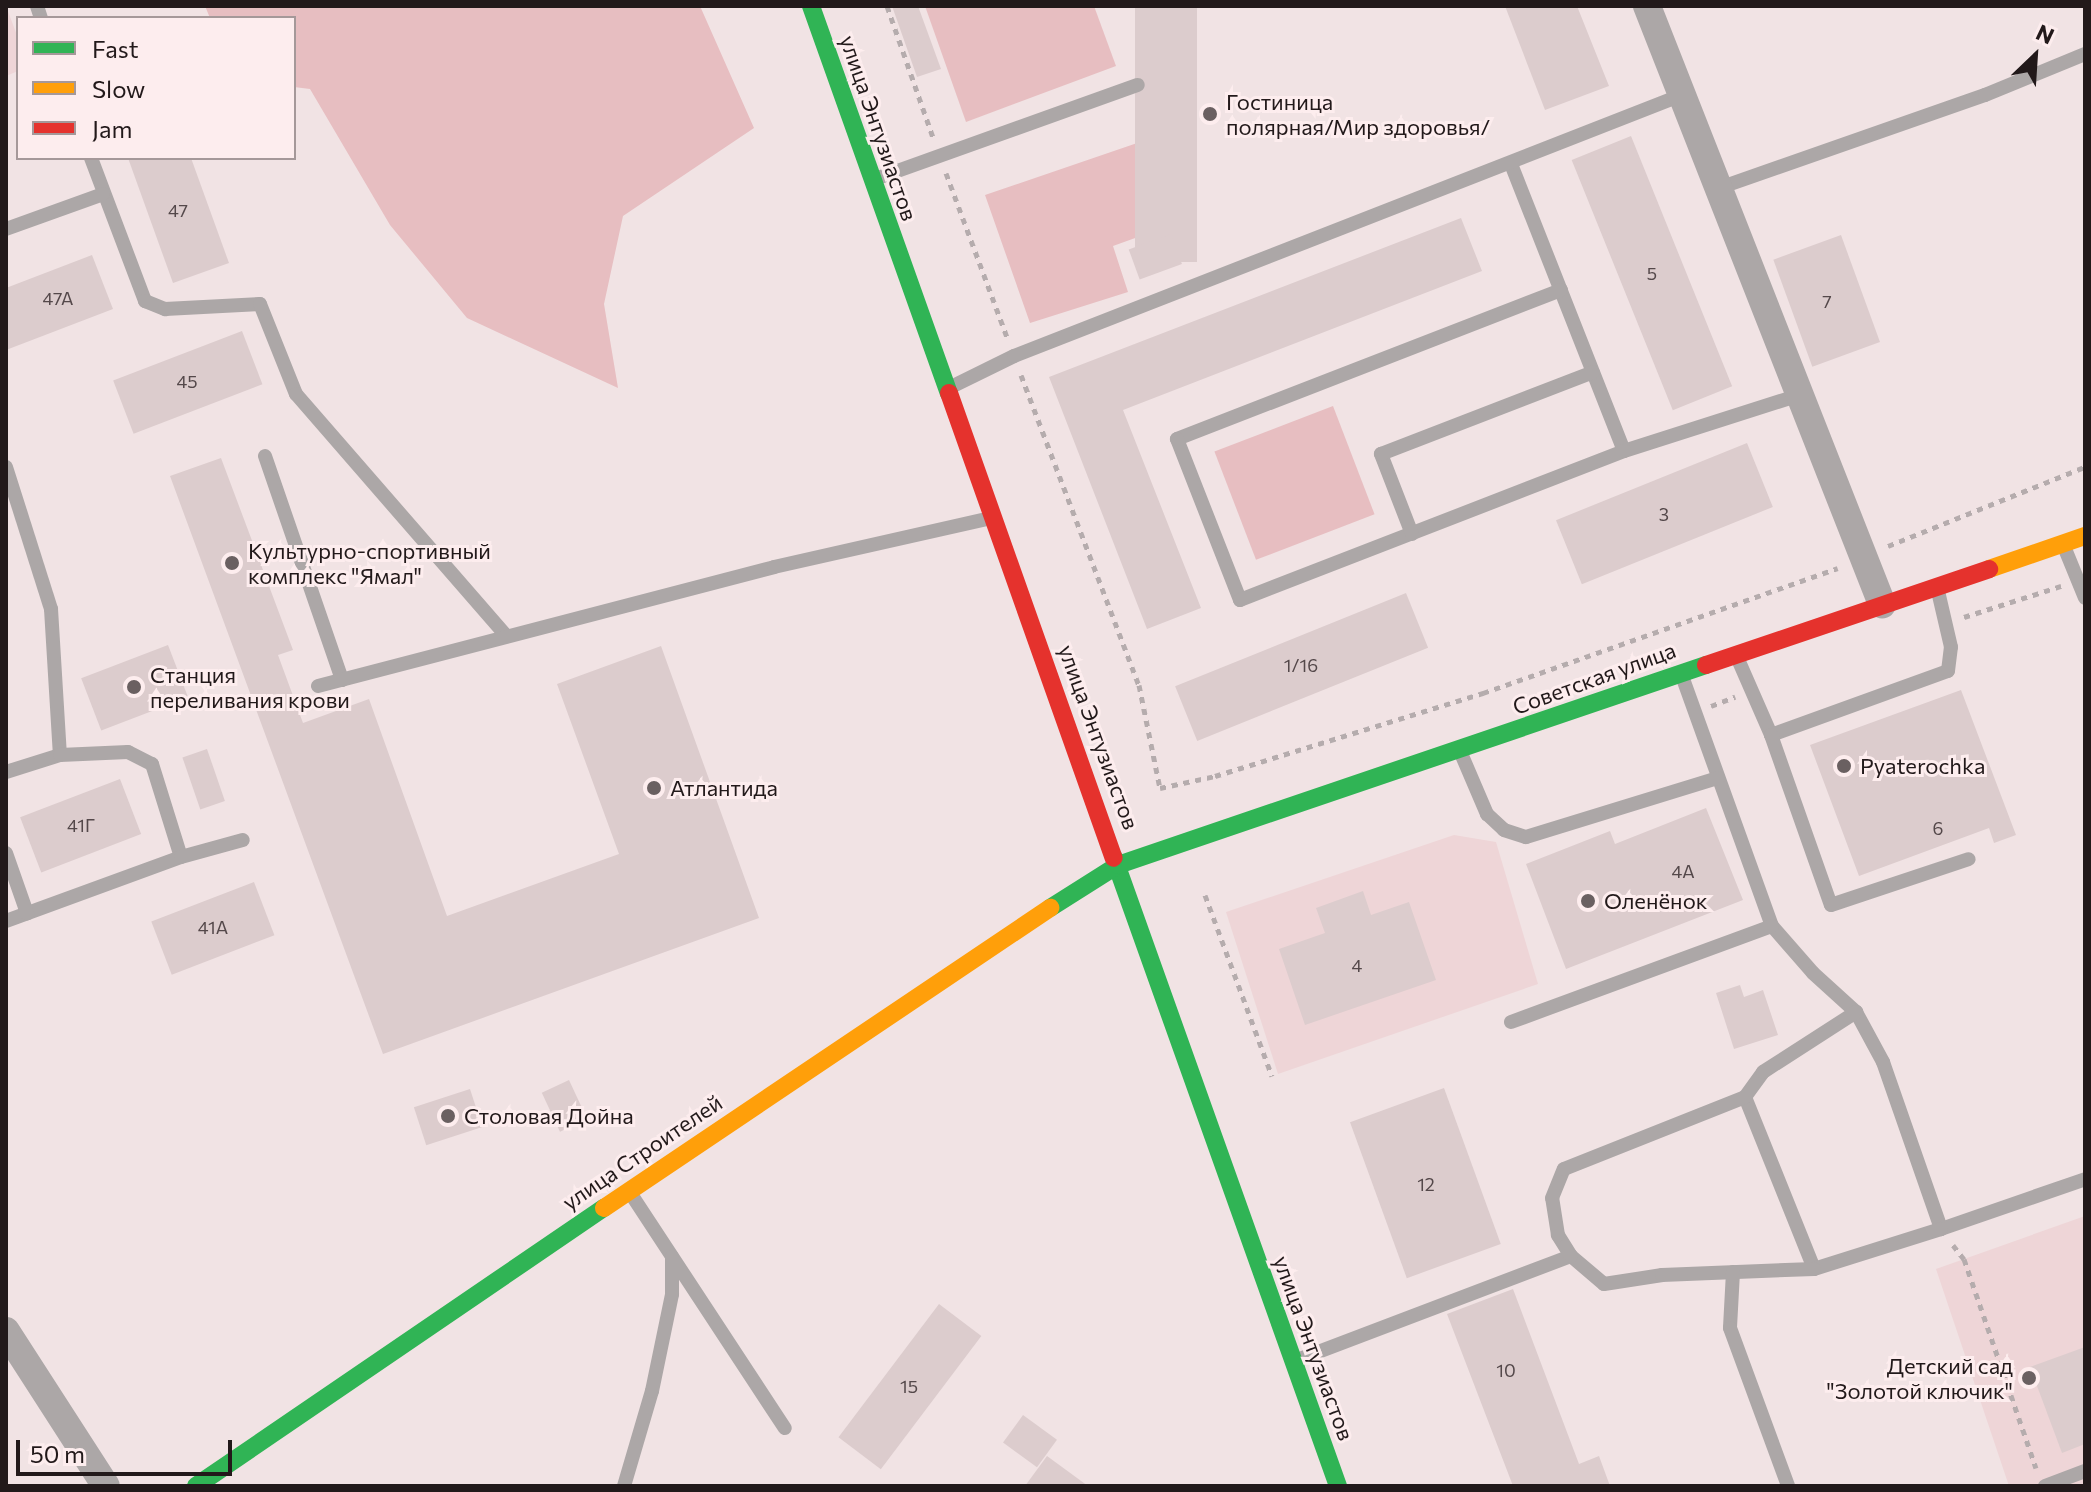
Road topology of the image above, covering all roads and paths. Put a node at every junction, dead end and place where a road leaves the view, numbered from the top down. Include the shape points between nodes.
1 (811, 6) edge
2 (887, 6) edge
3 (1647, 6) edge
4 (2085, 54) edge
5 (1138, 85) dead end
6 (1682, 95) junction
7 (940, 156) junction
8 (92, 160) edge
9 (1511, 164) junction
10 (871, 180) junction
11 (1719, 188) junction
12 (103, 194) junction
13 (6, 229) edge
14 (1561, 290) junction
15 (1014, 356) junction
16 (1593, 372) junction
17 (947, 389) junction
18 (1799, 395) junction
19 (1624, 451) junction
20 (265, 456) dead end
21 (6, 467) edge
22 (2085, 467) edge
23 (995, 517) junction
24 (1412, 534) junction
25 (2085, 536) edge
26 (2063, 544) junction
27 (1864, 556) junction
28 (2078, 581) junction
29 (1937, 587) junction
30 (2085, 598) edge
31 (1882, 604) junction
32 (1945, 623) junction
33 (506, 636) junction
34 (1736, 654) junction
35 (1680, 672) junction
36 (342, 680) junction
37 (318, 686) dead end
38 (1752, 690) junction
39 (1694, 713) junction
40 (1771, 735) junction
41 (1460, 751) junction
42 (60, 755) junction
43 (6, 772) edge
44 (1718, 778) junction
45 (243, 840) dead end
46 (6, 853) edge
47 (181, 857) junction
48 (1969, 859) dead end
49 (1118, 865) junction
50 (1205, 895) dead end
51 (27, 913) junction
52 (6, 921) edge
53 (1772, 926) junction
54 (1856, 1012) junction
55 (1511, 1022) dead end
56 (1272, 1076) dead end
57 (1745, 1097) junction
58 (2085, 1179) edge
59 (629, 1190) junction
60 (1941, 1229) junction
61 (672, 1256) junction
62 (1571, 1256) junction
63 (1814, 1269) junction
64 (1733, 1272) junction
65 (6, 1331) edge
66 (1293, 1361) junction
67 (785, 1428) dead end
68 (2085, 1471) edge
69 (2038, 1472) dead end
70 (106, 1486) edge
71 (196, 1486) edge
72 (624, 1486) edge
73 (1338, 1486) edge
74 (1788, 1486) edge
75 (2045, 1486) edge

1 - 10 street, улица Энтузиастов
2 - 7 path
3 - 6 street
4 - 11 lane via 1985,95
5 - 7 lane
6 - 9 lane
6 - 11 street
7 - 10 lane
7 - 15 path
8 - 12 lane
9 - 14 lane
9 - 15 lane
10 - 17 street, улица Энтузиастов
11 - 18 street
12 - 13 lane
12 - 33 lane via 145,301 165,309 260,304 296,394
14 - 16 lane
14 - 24 lane via 1177,439 1240,600
15 - 17 lane
15 - 27 path via 1139,685 1160,788 1215,776 1483,693 1814,579
16 - 19 lane
16 - 24 lane via 1381,454
17 - 23 street, улица Энтузиастов
18 - 19 lane
18 - 27 street
19 - 24 lane
20 - 36 lane
21 - 42 lane via 51,609
22 - 27 path
23 - 33 lane
23 - 49 street, улица Энтузиастов
25 - 26 street, Советская улица
26 - 28 lane
26 - 29 street, Советская улица
27 - 31 street
28 - 30 lane
28 - 32 path
29 - 31 street, Советская улица
29 - 32 lane
31 - 34 street, Советская улица
32 - 40 lane via 1951,647 1948,671
33 - 36 lane
34 - 35 street, Советская улица
34 - 38 lane
35 - 39 lane
35 - 41 street, Советская улица
36 - 37 lane
38 - 39 path
38 - 40 lane
39 - 44 lane
40 - 48 lane via 1831,905
41 - 44 lane via 1487,814 1504,830 1526,837
41 - 49 street, Советская улица
42 - 43 lane
42 - 47 lane via 128,752 152,764
44 - 53 lane
45 - 47 lane
46 - 51 lane
47 - 51 lane
49 - 59 street, улица Строителей
49 - 66 street, улица Энтузиастов
50 - 56 path
51 - 52 lane
53 - 54 lane
53 - 55 lane
54 - 57 lane via 1763,1072
54 - 60 lane via 1883,1062
57 - 62 lane via 1564,1169 1552,1198 1558,1235
57 - 63 lane
58 - 60 lane
59 - 61 lane
59 - 71 street, улица Строителей
60 - 63 lane
60 - 69 path via 1964,1259
61 - 67 lane
61 - 72 lane via 672,1294 652,1391
62 - 64 lane via 1604,1284
62 - 66 lane
63 - 64 lane
64 - 74 lane via 1730,1328
65 - 70 street
66 - 73 street, улица Энтузиастов
68 - 75 lane

